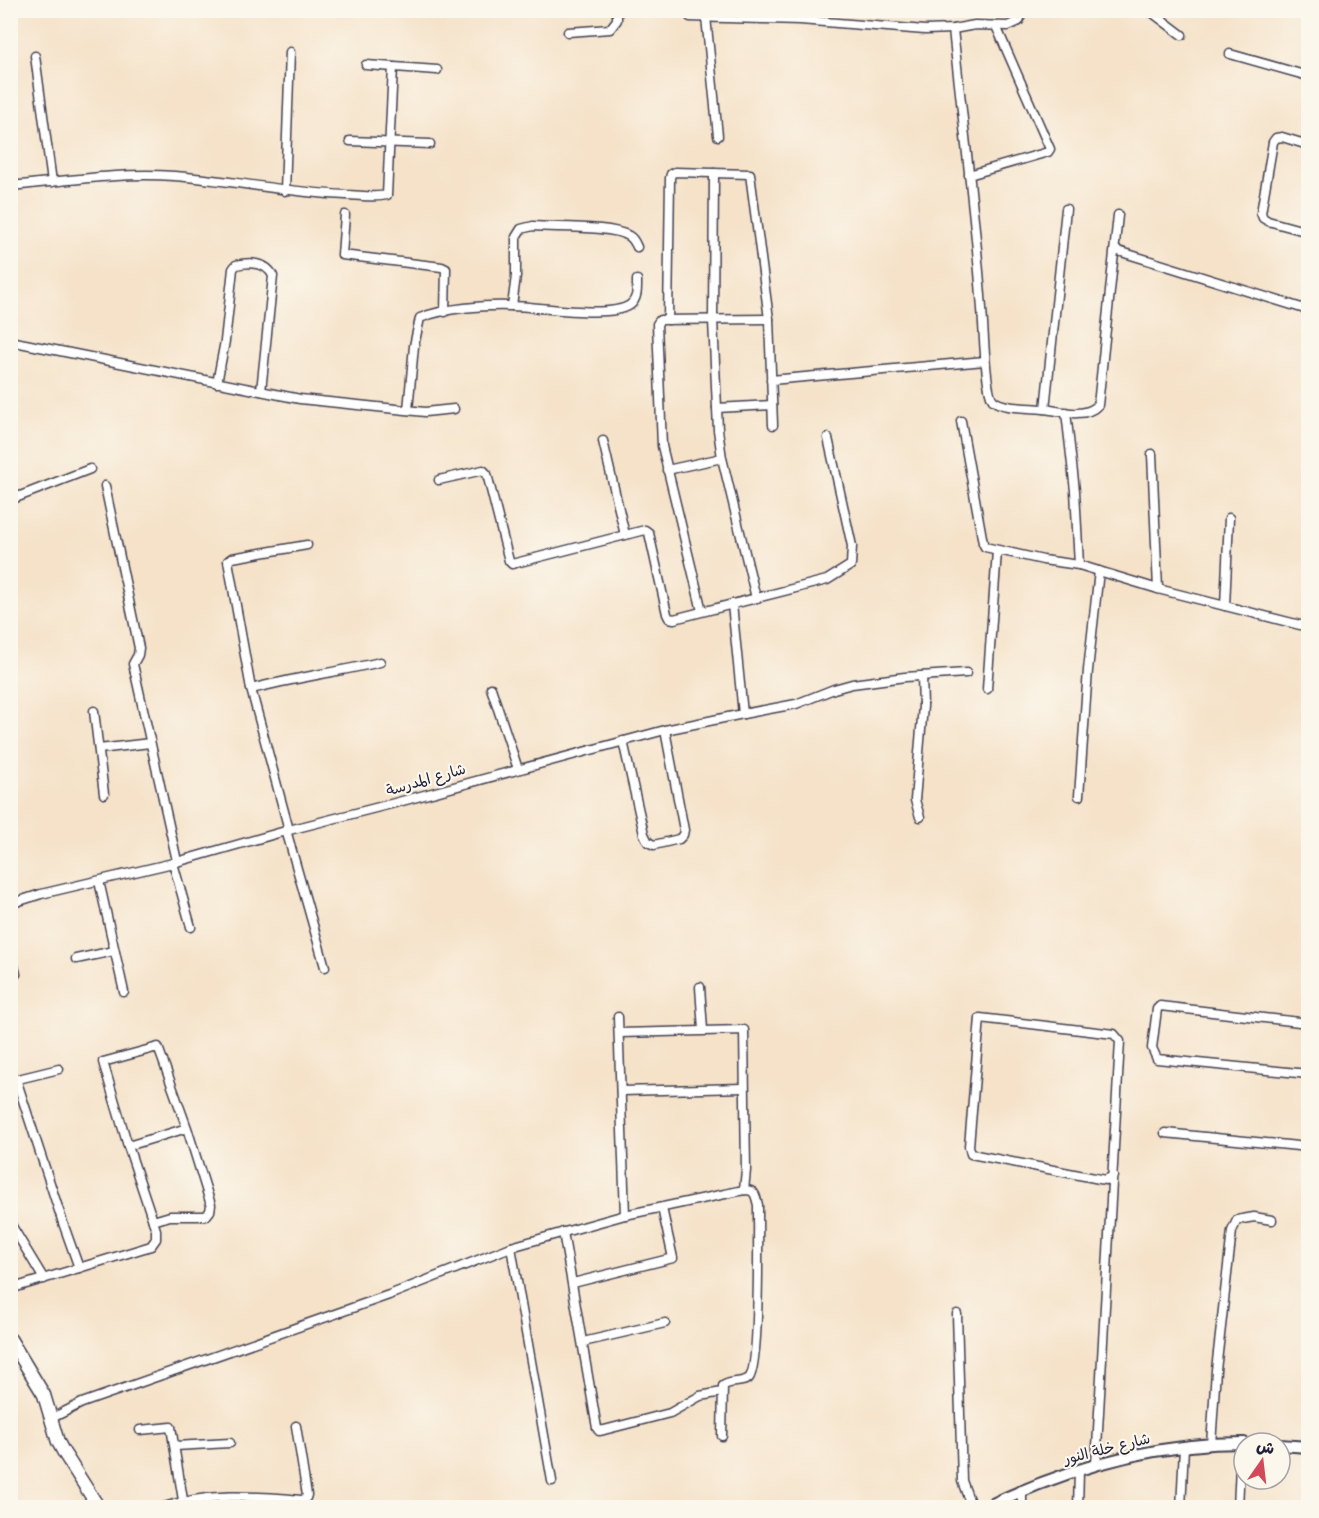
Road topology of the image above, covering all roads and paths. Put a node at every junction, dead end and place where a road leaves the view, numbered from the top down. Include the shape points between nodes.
1 (617, 10) edge
2 (1023, 10) edge
3 (1149, 10) edge
4 (690, 17) dead end
5 (706, 17) junction
6 (996, 26) junction
7 (953, 29) junction
8 (568, 32) dead end
9 (1182, 35) dead end
10 (290, 52) dead end
11 (1230, 54) dead end
12 (35, 56) dead end
13 (366, 65) dead end
14 (393, 67) junction
15 (437, 70) dead end
16 (1308, 76) edge
17 (718, 136) dead end
18 (350, 141) dead end
19 (391, 144) junction
20 (430, 144) dead end
21 (1308, 145) edge
22 (714, 173) junction
23 (969, 175) junction
24 (52, 182) junction
25 (10, 186) edge
26 (285, 191) junction
27 (1066, 209) dead end
28 (345, 214) dead end
29 (1118, 215) dead end
30 (1308, 232) edge
31 (637, 248) dead end
32 (1115, 250) junction
33 (637, 280) dead end
34 (512, 306) junction
35 (1308, 310) edge
36 (445, 312) junction
37 (769, 319) junction
38 (668, 320) junction
39 (713, 320) junction
40 (10, 341) edge
41 (985, 361) junction
42 (771, 380) junction
43 (217, 383) junction
44 (261, 391) junction
45 (772, 405) junction
46 (717, 408) junction
47 (454, 409) dead end
48 (1045, 409) junction
49 (408, 410) junction
50 (1066, 412) junction
51 (961, 421) dead end
52 (773, 425) dead end
53 (828, 438) dead end
54 (603, 441) dead end
55 (1152, 454) dead end
56 (722, 458) junction
57 (90, 469) dead end
58 (667, 470) junction
59 (439, 480) dead end
60 (105, 486) dead end
61 (10, 500) edge
62 (1229, 518) dead end
63 (625, 535) junction
64 (307, 545) dead end
65 (997, 551) junction
66 (1079, 565) junction
67 (1099, 571) junction
68 (1158, 589) junction
69 (756, 598) junction
70 (732, 604) junction
71 (1226, 606) junction
72 (702, 611) junction
73 (1308, 627) edge
74 (380, 662) dead end
75 (966, 673) dead end
76 (922, 676) junction
77 (490, 688) dead end
78 (251, 689) junction
79 (987, 689) dead end
80 (94, 711) dead end
81 (743, 714) junction
82 (664, 730) junction
83 (623, 741) junction
84 (150, 743) junction
85 (99, 749) junction
86 (518, 769) junction
87 (104, 794) dead end
88 (1079, 796) dead end
89 (920, 817) dead end
90 (287, 830) junction
91 (175, 862) junction
92 (99, 881) junction
93 (10, 904) edge
94 (191, 927) dead end
95 (114, 951) junction
96 (10, 952) edge
97 (76, 959) dead end
98 (325, 967) dead end
99 (10, 977) edge
100 (700, 987) dead end
101 (124, 992) dead end
102 (618, 1017) dead end
103 (1308, 1023) edge
104 (703, 1030) junction
105 (619, 1033) junction
106 (59, 1069) dead end
107 (1308, 1074) edge
108 (13, 1080) edge
109 (744, 1088) junction
110 (621, 1091) junction
111 (188, 1128) junction
112 (1165, 1133) dead end
113 (128, 1146) junction
114 (1308, 1147) edge
115 (1113, 1176) junction
116 (744, 1190) junction
117 (662, 1208) junction
118 (625, 1215) junction
119 (1272, 1220) dead end
120 (153, 1221) junction
121 (10, 1223) edge
122 (563, 1232) junction
123 (511, 1247) junction
124 (80, 1268) junction
125 (44, 1279) junction
126 (573, 1283) junction
127 (10, 1289) edge
128 (957, 1314) dead end
129 (665, 1323) dead end
130 (10, 1339) edge
131 (583, 1342) junction
132 (722, 1392) junction
133 (52, 1418) junction
134 (296, 1426) dead end
135 (140, 1430) dead end
136 (722, 1436) dead end
137 (230, 1443) dead end
138 (1232, 1444) edge
139 (1211, 1445) junction
140 (1292, 1445) edge
141 (175, 1446) junction
142 (1184, 1447) junction
143 (1308, 1447) edge
144 (1096, 1465) junction
145 (1078, 1471) junction
146 (552, 1481) dead end
147 (1022, 1490) junction
148 (1240, 1491) edge
149 (207, 1498) junction
150 (183, 1500) junction
151 (99, 1508) edge
152 (161, 1508) edge
153 (207, 1508) edge
154 (972, 1508) edge
155 (984, 1508) edge
156 (1022, 1508) edge
157 (1078, 1508) edge
158 (1181, 1508) edge
159 (1239, 1508) edge

1 - 8 street via 617,20 610,29
2 - 6 street via 1014,25
3 - 9 street
4 - 5 street
5 - 7 street
5 - 17 street
6 - 7 street
6 - 23 street via 1050,149
7 - 23 street
10 - 26 street
11 - 16 street
12 - 24 street
13 - 14 street
14 - 15 street
14 - 19 street
18 - 19 street
19 - 20 street
19 - 26 street via 387,195
21 - 30 street via 1282,137 1273,142 1261,213 1268,221
22 - 37 street via 744,173 752,179
22 - 38 street via 671,174
22 - 39 street
23 - 41 street
24 - 25 street
24 - 26 street via 171,176
27 - 48 street
28 - 36 street via 342,255 446,269
29 - 32 street
31 - 34 street via 629,236 609,231 521,228 516,237
32 - 35 street
32 - 50 street via 1098,405 1087,412
33 - 34 street via 632,304 617,310
34 - 36 street
36 - 49 street via 426,315 418,322
37 - 39 street
37 - 42 street
38 - 39 street
38 - 58 street via 660,320 657,330 660,426
39 - 46 street
40 - 43 street
41 - 42 street
41 - 48 street via 994,401
42 - 45 street
43 - 44 street
43 - 44 street via 233,268 256,264 266,266 273,276
44 - 49 street
45 - 46 street
45 - 52 street
46 - 56 street
47 - 49 street
48 - 50 street
50 - 66 street
51 - 65 street via 982,543
53 - 69 street via 852,546 852,565 827,580
54 - 63 street
55 - 68 street
56 - 58 street
56 - 69 street
57 - 61 street
58 - 72 street
59 - 63 street via 483,470 487,474 512,564
60 - 84 street via 139,648 133,664
62 - 71 street
63 - 72 street via 645,530 649,533 669,618
64 - 78 street via 228,561
65 - 66 street
65 - 79 street
66 - 67 street
67 - 68 street
67 - 88 street
68 - 71 street
69 - 70 street
70 - 72 street
70 - 81 street
71 - 73 street
74 - 78 street
75 - 76 street, شارع المدرسة
76 - 81 street, شارع المدرسة via 852,684 796,704
76 - 89 street via 915,800
77 - 86 street
78 - 90 street
80 - 85 street
81 - 82 street, شارع المدرسة
82 - 83 street, شارع المدرسة
82 - 83 street via 684,830 680,839 654,845 648,842
83 - 86 street, شارع المدرسة
84 - 85 street
84 - 91 street
85 - 87 street
86 - 90 street, شارع المدرسة
90 - 91 street, شارع المدرسة
90 - 98 street
91 - 92 street, شارع المدرسة
91 - 94 street
92 - 93 street, شارع المدرسة
92 - 95 street
95 - 97 street
95 - 101 street
96 - 99 street via 16,974
100 - 104 street
102 - 105 street
103 - 107 street via 1160,1006 1156,1009 1152,1048 1157,1059
104 - 105 street
104 - 109 street via 746,1031
105 - 110 street
106 - 108 street
108 - 124 street
109 - 110 street
109 - 116 street
110 - 118 street
111 - 113 street
111 - 113 street via 158,1047 114,1059 103,1064
111 - 120 street via 210,1211 206,1216 170,1216
112 - 114 street
113 - 120 street
115 - 115 street via 1105,1180 971,1154 981,1018 1114,1034 1118,1038
115 - 144 street
116 - 117 street
116 - 132 street via 754,1192 758,1205 754,1350 751,1375 727,1383
117 - 118 street
117 - 126 street via 673,1258
118 - 122 street
119 - 139 street via 1243,1218 1237,1220 1232,1231
120 - 124 street via 156,1239 151,1246
121 - 125 street
122 - 123 street
122 - 126 street
123 - 133 street via 389,1295 82,1403
123 - 146 street
124 - 125 street
125 - 127 street
126 - 131 street
128 - 154 street via 962,1481
129 - 131 street
130 - 133 main road via 44,1395
131 - 132 street via 599,1431 664,1415 700,1396
132 - 136 street
133 - 151 main road via 64,1453
134 - 149 street via 306,1498
135 - 141 street via 171,1427
137 - 141 street
138 - 139 street, شارع خلة النور
139 - 142 street, شارع خلة النور
140 - 143 street
141 - 150 street
142 - 144 street, شارع خلة النور
142 - 158 street
144 - 145 street, شارع خلة النور
145 - 147 street, شارع خلة النور
145 - 157 street
147 - 155 street, شارع خلة النور
147 - 156 street
148 - 159 street
149 - 150 street
149 - 153 street
150 - 152 street

